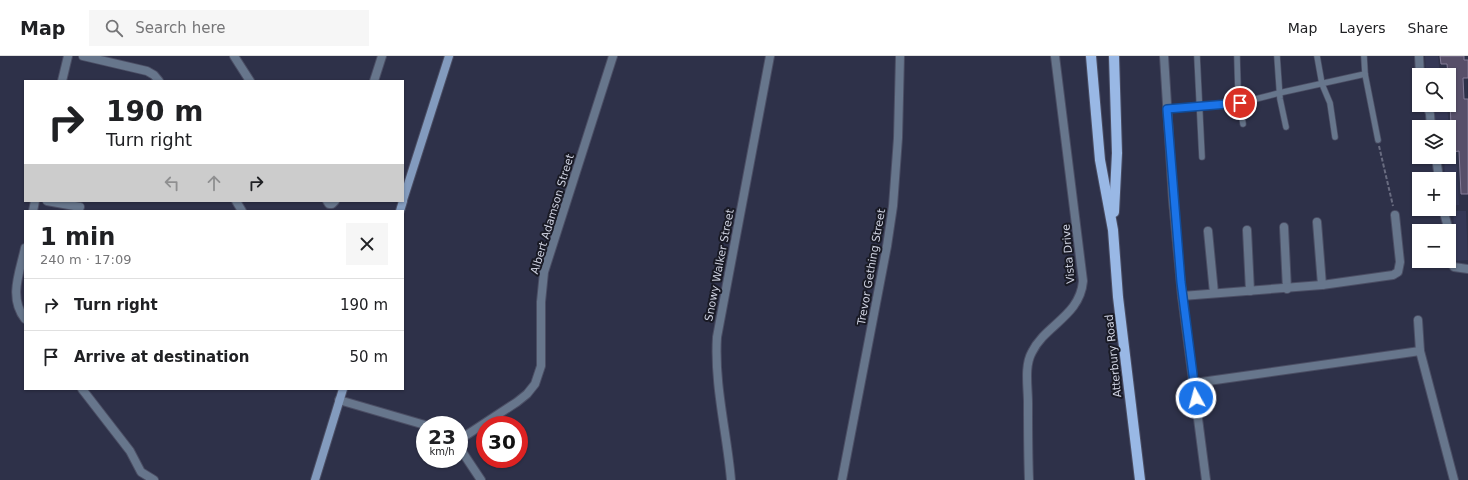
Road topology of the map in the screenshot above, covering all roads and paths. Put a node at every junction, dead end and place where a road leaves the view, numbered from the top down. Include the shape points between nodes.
1 (68, 56) edge
2 (83, 56) edge
3 (234, 56) edge
4 (382, 56) edge
5 (449, 56) edge
6 (613, 56) edge
7 (770, 56) edge
8 (900, 56) edge
9 (1055, 56) edge
10 (1091, 56) edge
11 (1114, 56) edge
12 (1164, 56) edge
13 (1197, 56) edge
14 (1237, 56) edge
15 (1277, 56) edge
16 (1317, 56) edge
17 (1364, 56) edge
18 (1419, 56) edge
19 (1420, 68) edge
20 (1365, 74) junction
21 (62, 80) edge
22 (158, 80) edge
23 (249, 80) edge
24 (374, 80) edge
25 (1322, 84) junction
26 (1279, 93) junction
27 (1240, 103) junction
28 (1199, 107) junction
29 (1167, 109) junction
30 (1243, 124) dead end
31 (1286, 127) dead end
32 (1335, 137) dead end
33 (1378, 140) joint
34 (1202, 157) dead end
35 (404, 197) edge
36 (53, 202) edge
37 (80, 207) dead end
38 (1394, 215) joint
39 (1317, 222) dead end
40 (1284, 226) dead end
41 (1113, 230) junction
42 (1247, 230) dead end
43 (1208, 231) dead end
44 (24, 253) edge
45 (1456, 267) edge
46 (1468, 269) edge
47 (1322, 285) junction
48 (1287, 289) junction
49 (1250, 291) junction
50 (1214, 293) junction
51 (1182, 296) junction
52 (24, 317) edge
53 (1418, 320) dead end
54 (1420, 351) junction
55 (1194, 383) junction
56 (83, 390) edge
57 (343, 390) edge
58 (340, 400) junction
59 (416, 423) edge
60 (468, 434) edge
61 (468, 460) edge
62 (139, 476) edge
63 (154, 480) edge
64 (315, 480) edge
65 (481, 480) edge
66 (731, 480) edge
67 (842, 480) edge
68 (1029, 480) edge
69 (1140, 480) edge
70 (1206, 480) edge
71 (1454, 480) edge

1 - 21 street
2 - 22 street via 147,71
3 - 23 street
4 - 24 street
5 - 35 street
6 - 60 street, Albert Adamson Street via 544,272 541,302 541,366 538,377 532,389 522,398
7 - 66 street, Snowy Walker Street via 717,337 718,378
8 - 67 street, Trevor Gething Street via 893,206
9 - 68 street, Vista Drive via 1083,281 1079,298 1039,341 1029,358
10 - 41 main road, Atterbury Road via 1100,160
11 - 41 main road, Atterbury Road via 1117,153
12 - 29 street
13 - 28 lane
14 - 27 lane
15 - 26 lane
16 - 25 lane
17 - 20 lane
18 - 19 street
20 - 25 lane
20 - 33 lane
25 - 26 lane
25 - 32 lane via 1330,103
26 - 27 lane
26 - 31 lane
27 - 28 lane
27 - 30 lane
28 - 29 lane
28 - 34 lane
29 - 51 street
33 - 38 path
36 - 37 street
38 - 47 street via 1400,262 1396,274
39 - 47 street
40 - 48 street
41 - 69 main road, Atterbury Road via 1118,297
42 - 49 street
43 - 50 street
44 - 52 street via 15,295 17,306
45 - 46 street
47 - 48 street
48 - 49 street
49 - 50 street
50 - 51 street
51 - 55 street
53 - 54 street
54 - 55 street
54 - 71 street
55 - 70 street
56 - 62 street via 130,450
57 - 58 street
58 - 59 street
58 - 64 street
61 - 65 street
62 - 63 street

